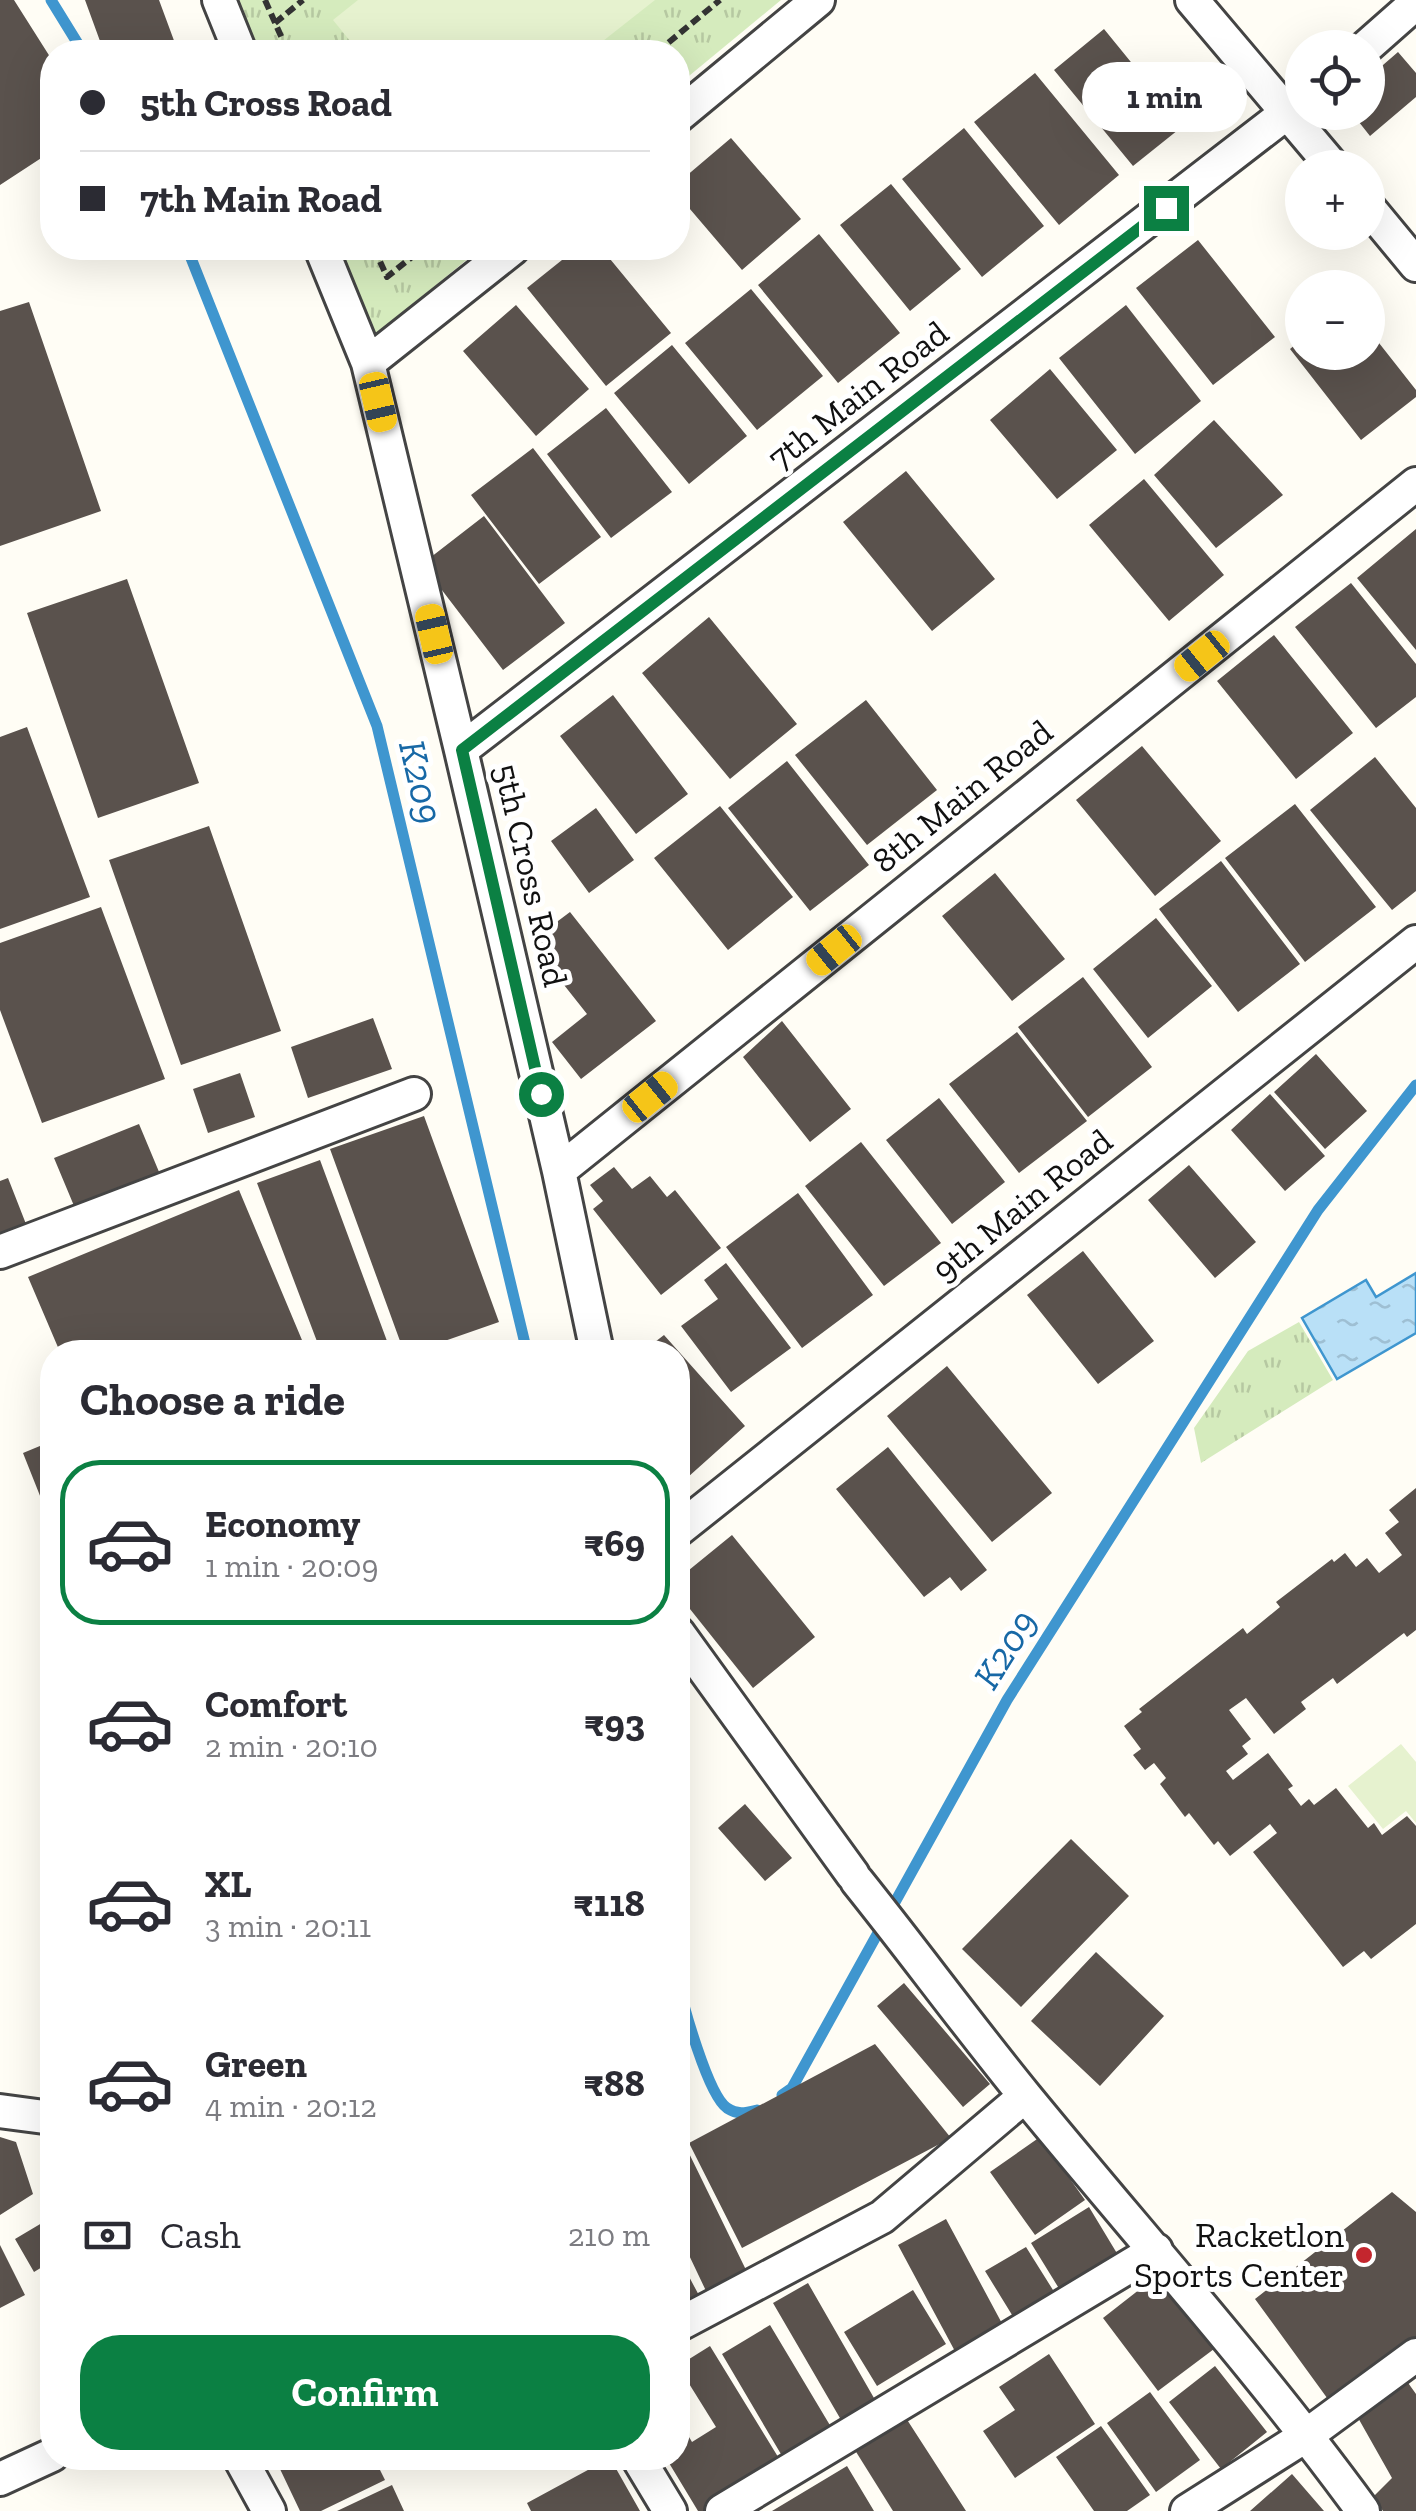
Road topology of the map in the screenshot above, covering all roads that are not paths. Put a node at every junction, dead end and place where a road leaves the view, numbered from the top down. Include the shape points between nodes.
1 (219, 0) edge
2 (818, 0) edge
3 (1192, 0) edge
4 (1416, 3) edge
5 (1385, 30) edge
6 (235, 40) edge
7 (1285, 97) edge
8 (690, 106) edge
9 (1285, 115) edge
10 (1385, 228) edge
11 (326, 260) edge
12 (498, 260) edge
13 (1416, 265) edge
14 (368, 363) junction
15 (1416, 484) edge
16 (462, 750) junction
17 (1416, 942) edge
18 (414, 1094) dead end
19 (559, 1171) junction
20 (0, 1252) edge
21 (594, 1340) edge
22 (690, 1520) edge
23 (690, 1650) edge
24 (1025, 2096) junction
25 (0, 2111) edge
26 (40, 2114) edge
27 (1156, 2250) junction
28 (690, 2319) edge
29 (1416, 2356) edge
30 (1307, 2435) junction
31 (40, 2460) edge
32 (247, 2470) edge
33 (645, 2470) edge
34 (0, 2479) edge
35 (269, 2511) edge
36 (670, 2511) edge
37 (722, 2511) edge
38 (1187, 2511) edge
39 (1362, 2511) edge

1 - 6 street
2 - 8 street
3 - 7 street
4 - 5 street
9 - 16 street, 7th Main Road
10 - 13 street
11 - 14 street, 5th Cross Road
12 - 14 street
14 - 16 street, 5th Cross Road
15 - 19 street, 8th Main Road
16 - 19 street, 5th Cross Road
17 - 22 street, 9th Main Road
18 - 20 street
19 - 21 street, 5th Cross Road
23 - 24 street via 855,1878
24 - 27 street
24 - 28 street via 882,2217
25 - 26 street
27 - 30 street
27 - 37 street
29 - 30 street
30 - 38 street
30 - 39 street
31 - 34 street
32 - 35 street
33 - 36 street

